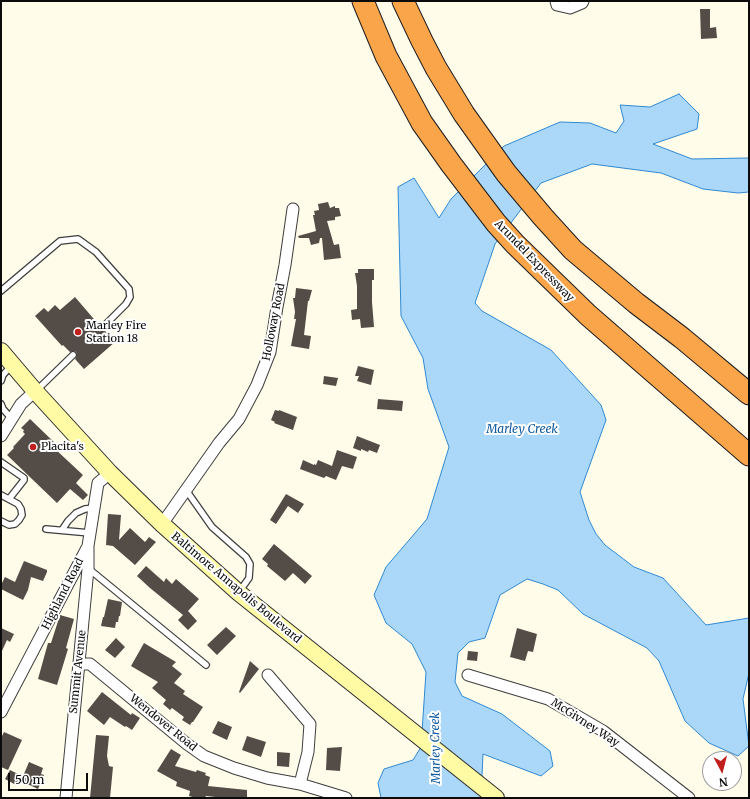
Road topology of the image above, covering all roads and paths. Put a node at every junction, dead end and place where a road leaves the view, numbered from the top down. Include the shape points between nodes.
1 (363, 1) edge
2 (403, 1) edge
3 (556, 1) edge
4 (583, 1) edge
5 (293, 209) dead end
6 (1, 291) edge
7 (102, 328) dead end
8 (1, 351) edge
9 (73, 356) dead end
10 (12, 364) junction
11 (1, 381) edge
12 (35, 391) junction
13 (749, 394) edge
14 (1, 404) edge
15 (12, 419) junction
16 (1, 436) edge
17 (748, 454) edge
18 (1, 462) edge
19 (110, 473) junction
20 (186, 490) junction
21 (1, 495) edge
22 (9, 499) junction
23 (94, 508) junction
24 (1, 521) edge
25 (162, 524) junction
26 (46, 529) dead end
27 (62, 530) junction
28 (90, 533) junction
29 (88, 546) junction
30 (88, 569) junction
31 (239, 592) junction
32 (79, 664) junction
33 (206, 665) dead end
34 (268, 675) dead end
35 (468, 675) dead end
36 (1, 712) edge
37 (300, 784) junction
38 (495, 797) edge
39 (66, 798) edge
40 (346, 798) edge
41 (689, 798) edge

1 - 17 highway, Arundel Expressway via 386,56 422,123 496,223 588,315
2 - 13 highway via 436,68 464,114 506,173 543,217 574,250
3 - 4 street via 557,5 570,8
5 - 20 street, Holloway Road via 270,352 257,385 239,419
6 - 7 lane via 60,241 78,239 96,252 129,289 130,297 126,304
8 - 10 main road, Baltimore Annapolis Boulevard
9 - 12 lane
10 - 11 lane
10 - 12 main road, Baltimore Annapolis Boulevard
12 - 15 street via 21,404
12 - 19 main road, Baltimore Annapolis Boulevard
14 - 15 lane
15 - 16 street
18 - 22 lane via 24,478
19 - 23 street, Highland Road via 98,483
19 - 25 main road, Baltimore Annapolis Boulevard
20 - 25 street, Holloway Road
20 - 31 lane via 212,527 246,557 250,564 249,578
21 - 22 lane
22 - 24 lane via 18,504 22,515 15,524 9,525
23 - 27 lane via 76,513
23 - 28 street, Highland Road
25 - 31 main road, Baltimore Annapolis Boulevard
26 - 27 lane
27 - 28 lane
28 - 29 street, Highland Road
29 - 30 street, Summit Avenue
29 - 36 street, Highland Road
30 - 32 street, Summit Avenue
30 - 33 lane
31 - 38 main road, Baltimore Annapolis Boulevard
32 - 37 street, Wendover Road via 90,664 204,756 267,778
32 - 39 street, Summit Avenue
34 - 37 street via 310,724 308,752
35 - 41 street, McGivney Way via 548,699 603,731
37 - 40 street, Wendover Road

